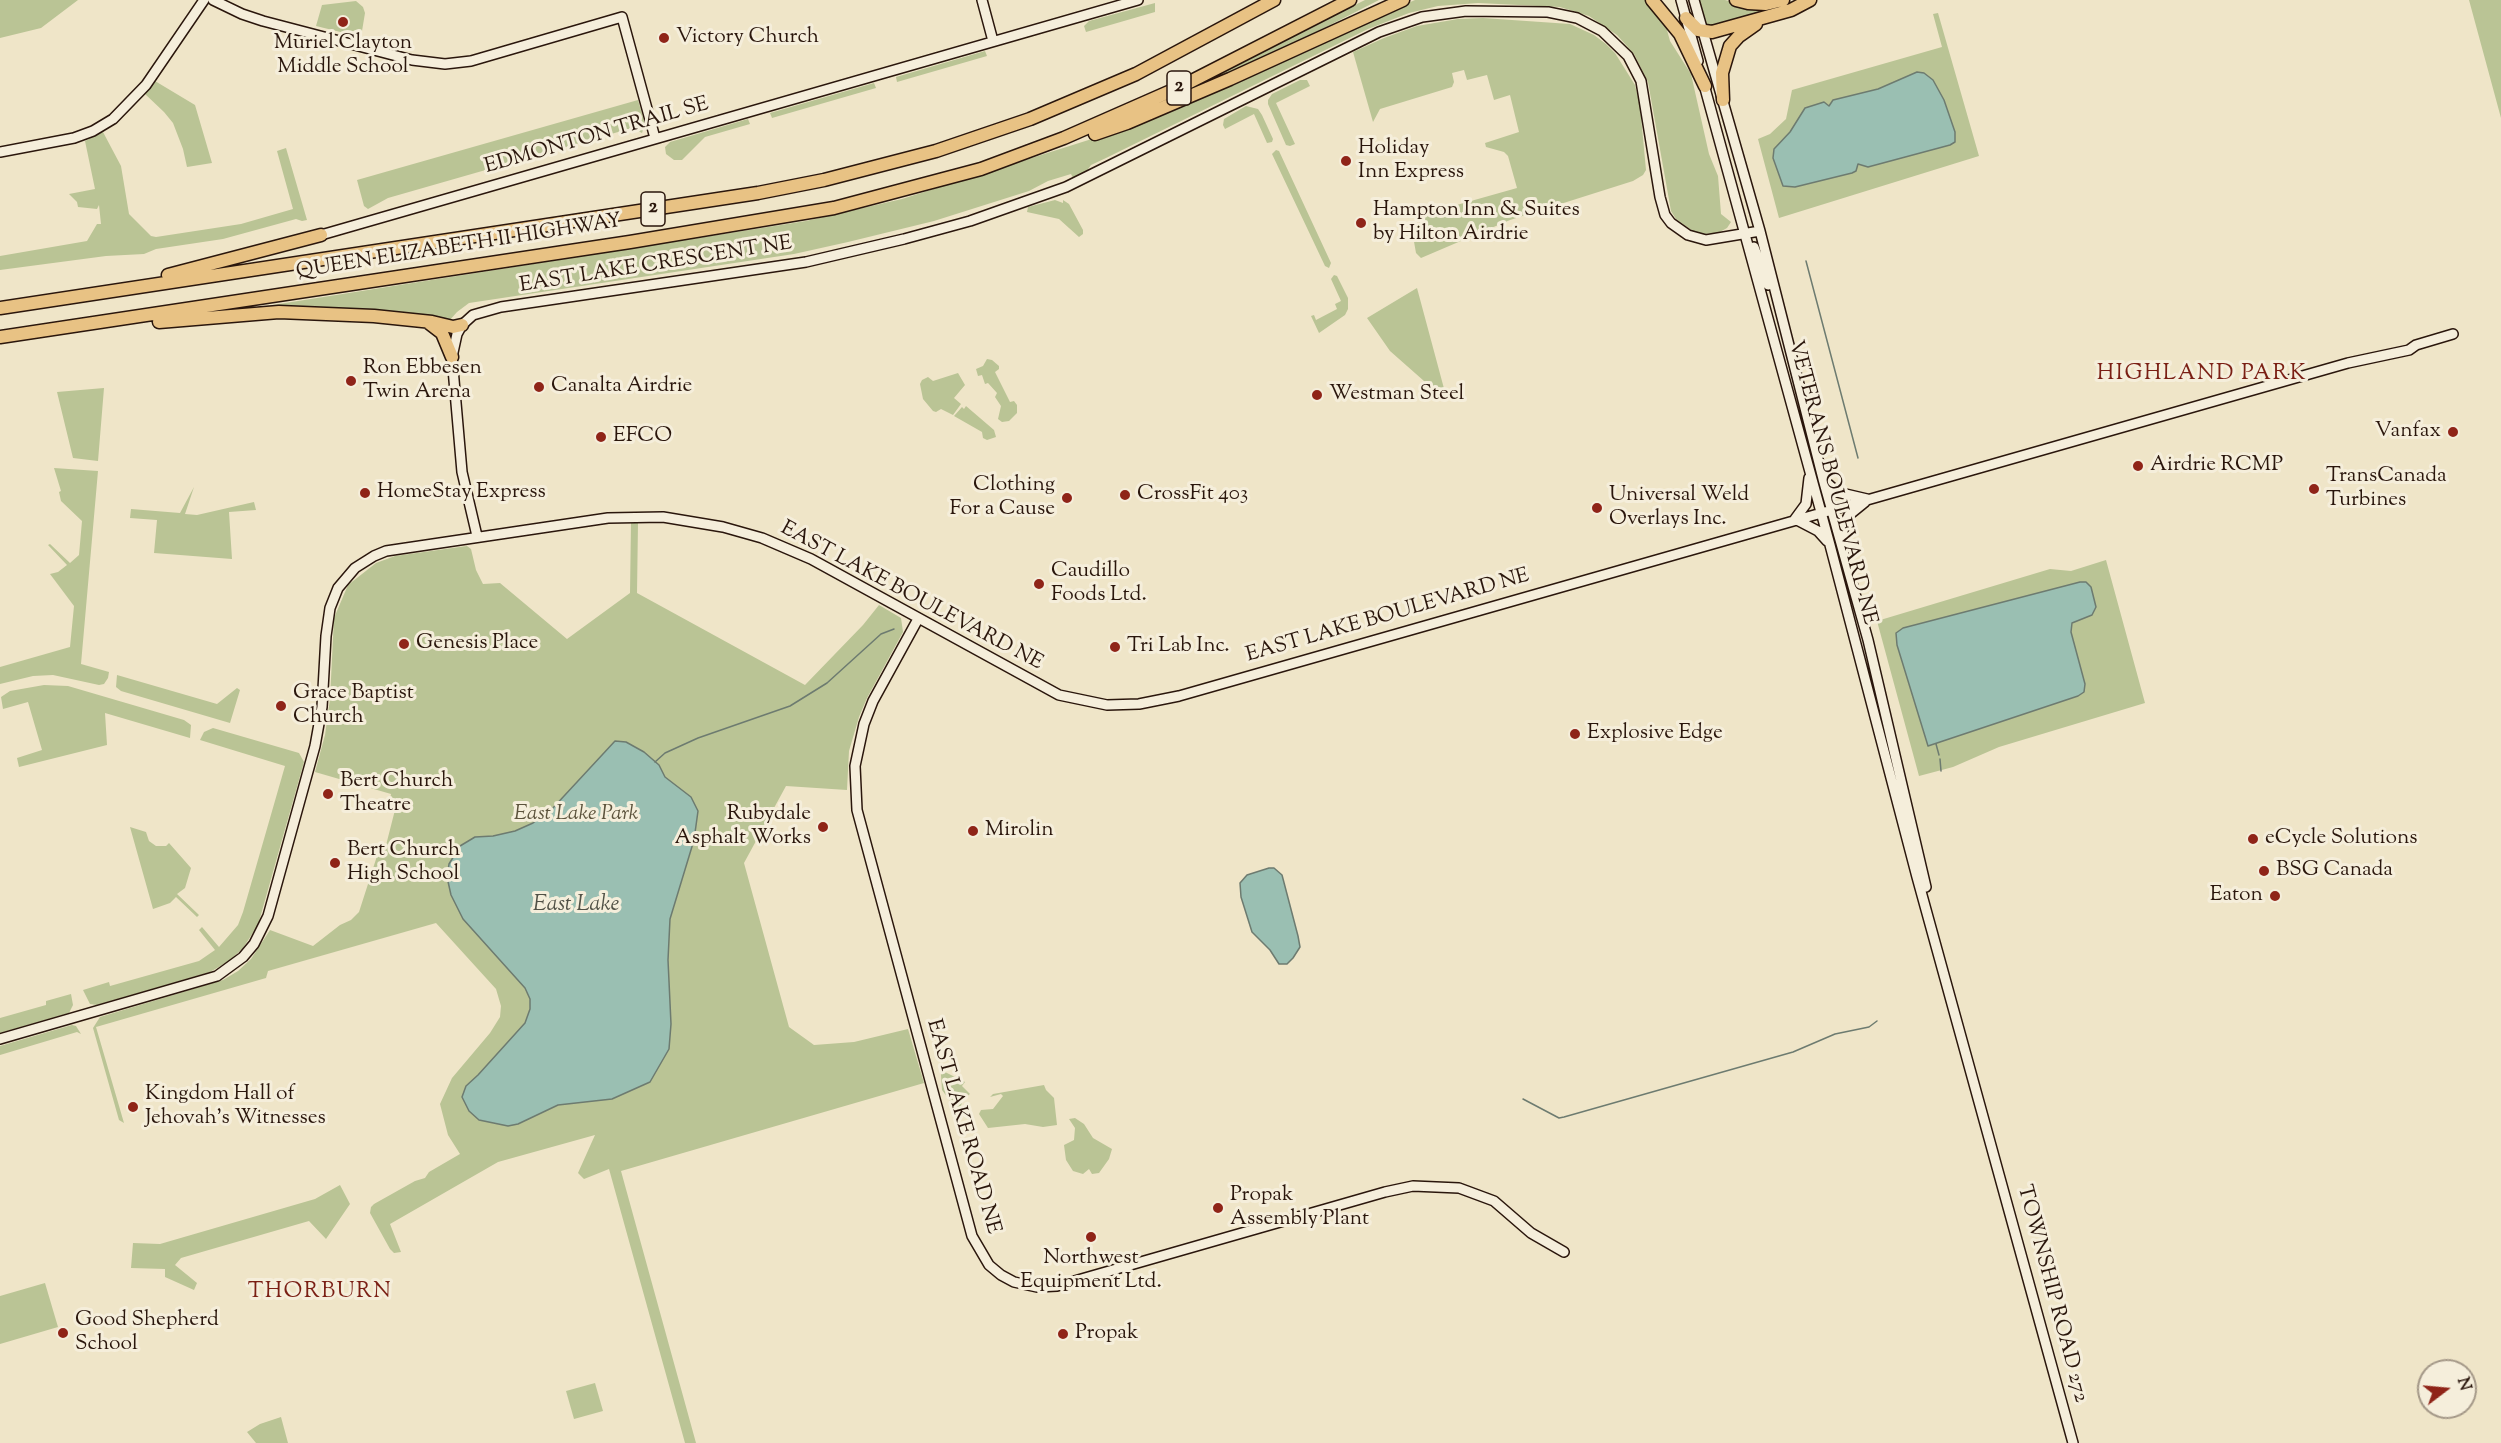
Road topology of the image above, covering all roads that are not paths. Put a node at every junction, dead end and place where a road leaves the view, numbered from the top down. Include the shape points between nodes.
1 (204, 0) edge
2 (213, 0) edge
3 (982, 0) edge
4 (1138, 0) edge
5 (1274, 0) edge
6 (1350, 0) edge
7 (1391, 0) edge
8 (1403, 0) edge
9 (1652, 0) edge
10 (1681, 0) edge
11 (1694, 0) edge
12 (1736, 0) edge
13 (1783, 0) edge
14 (1810, 0) edge
15 (1776, 15) junction
16 (1686, 18) junction
17 (1345, 25) junction
18 (1703, 31) junction
19 (993, 41) junction
20 (1705, 86) junction
21 (1723, 100) junction
22 (655, 138) junction
23 (0, 152) edge
24 (1001, 161) junction
25 (1760, 231) junction
26 (1745, 233) junction
27 (321, 235) joint
28 (117, 288) junction
29 (0, 308) edge
30 (417, 320) junction
31 (100, 323) junction
32 (1784, 323) junction
33 (462, 325) junction
34 (2453, 334) dead end
35 (0, 338) edge
36 (452, 357) junction
37 (1809, 470) junction
38 (1823, 479) junction
39 (1869, 499) junction
40 (1832, 509) junction
41 (1821, 512) junction
42 (1794, 519) junction
43 (477, 536) junction
44 (1841, 543) junction
45 (1830, 545) junction
46 (918, 619) junction
47 (1945, 975) junction
48 (0, 1039) edge
49 (1994, 1155) joint
50 (1564, 1252) dead end
51 (2073, 1443) edge

1 - 23 street via 147,85 113,119 74,138
2 - 22 street via 263,21 420,62 459,63 622,17
3 - 19 street
4 - 19 street, EDMONTON TRAIL SE
5 - 28 highway, QUEEN ELIZABETH II HIGHWAY / 2 via 1136,74 1030,120 936,151 833,178 758,193
6 - 24 highway, QUEEN ELIZABETH II HIGHWAY / 2 via 1116,117
7 - 17 highway
8 - 17 highway
9 - 20 highway via 1680,34
10 - 16 street, VETERANS BOULEVARD NE
11 - 18 street, VETERANS BOULEVARD NE
12 - 13 highway via 1766,4
14 - 15 highway
15 - 18 highway
15 - 21 highway via 1750,28 1730,46 1722,73
16 - 18 highway
16 - 20 street, VETERANS BOULEVARD NE
17 - 24 highway via 1127,123
18 - 21 street, VETERANS BOULEVARD NE
19 - 22 street, EDMONTON TRAIL SE
20 - 26 street, VETERANS BOULEVARD NE
21 - 25 street, VETERANS BOULEVARD NE
22 - 27 street, EDMONTON TRAIL SE
24 - 31 highway, QUEEN ELIZABETH II HIGHWAY / 2 via 834,208 777,219
25 - 26 street, EAST LAKE CRESCENT NE
25 - 32 street, VETERANS BOULEVARD NE
26 - 32 street
26 - 33 street, EAST LAKE CRESCENT NE via 1706,240 1688,235 1665,215 1644,93 1632,64 1611,38 1577,18 1548,12 1449,12 1394,25 1066,187 959,224 853,252 489,309
26 - 37 street, VETERANS BOULEVARD NE
27 - 28 highway
28 - 29 highway, QUEEN ELIZABETH II HIGHWAY / 2
30 - 31 highway via 279,312 135,324
30 - 33 highway
30 - 36 highway via 438,328
31 - 35 highway, QUEEN ELIZABETH II HIGHWAY / 2
32 - 38 street, VETERANS BOULEVARD NE
33 - 36 street
34 - 39 street, EAST LAKE BOULEVARD NE
36 - 43 street via 462,472
37 - 41 street, VETERANS BOULEVARD NE
37 - 42 street via 1806,504
38 - 39 street via 1838,492
38 - 40 street, VETERANS BOULEVARD NE
39 - 40 street, EAST LAKE BOULEVARD NE
39 - 44 street via 1849,515
40 - 41 street, EAST LAKE BOULEVARD NE
40 - 44 street, VETERANS BOULEVARD NE
41 - 42 street, EAST LAKE BOULEVARD NE
41 - 45 street, VETERANS BOULEVARD NE
42 - 45 street via 1818,531
42 - 46 street, EAST LAKE BOULEVARD NE via 1179,696 1139,704 1107,705 1059,695
43 - 46 street, EAST LAKE BOULEVARD NE via 608,518 663,517 706,523 789,549
43 - 48 street, EAST LAKE BOULEVARD NE via 374,556 355,568 338,588 327,620 322,707 313,753 268,916 254,945 243,957 217,976
44 - 47 street, VETERANS BOULEVARD NE via 1868,640
45 - 47 street, VETERANS BOULEVARD NE
46 - 50 street, EAST LAKE ROAD NE via 864,724 855,766 857,810 972,1236 989,1264 1014,1282 1057,1286 1413,1186 1459,1188 1494,1201 1531,1233
47 - 49 street, VETERANS BOULEVARD NE
49 - 51 street, TOWNSHIP ROAD 272

